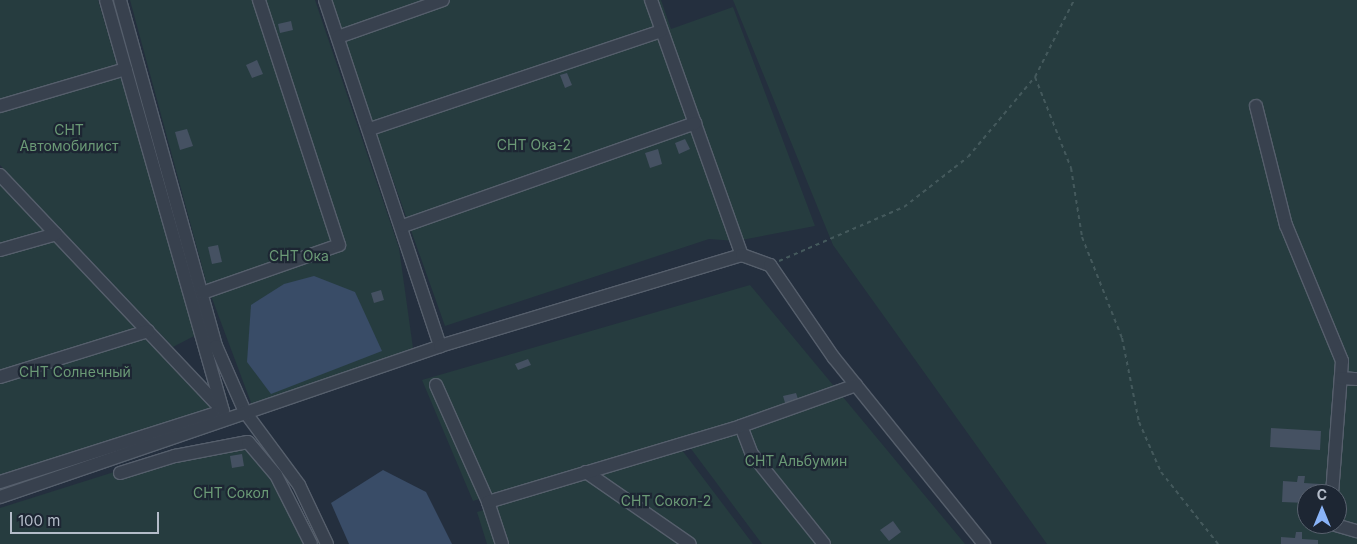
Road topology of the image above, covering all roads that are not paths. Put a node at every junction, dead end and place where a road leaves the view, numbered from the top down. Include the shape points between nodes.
1 (106, 0) edge
2 (120, 0) edge
3 (259, 0) edge
4 (325, 0) edge
5 (443, 0) edge
6 (651, 0) edge
7 (661, 30) junction
8 (338, 37) junction
9 (126, 69) junction
10 (0, 106) edge
11 (1256, 106) dead end
12 (695, 123) junction
13 (370, 130) junction
14 (0, 175) edge
15 (403, 226) junction
16 (56, 234) junction
17 (0, 250) edge
18 (742, 254) junction
19 (202, 293) junction
20 (148, 331) junction
21 (440, 346) junction
22 (0, 377) edge
23 (1341, 378) junction
24 (1357, 379) edge
25 (436, 385) dead end
26 (856, 385) junction
27 (234, 413) junction
28 (741, 426) junction
29 (586, 472) junction
30 (120, 473) dead end
31 (0, 482) edge
32 (1333, 484) edge
33 (0, 497) edge
34 (488, 502) junction
35 (311, 544) edge
36 (327, 544) edge
37 (502, 544) edge
38 (690, 544) edge
39 (824, 544) edge
40 (984, 544) edge

1 - 9 street
2 - 19 street
3 - 19 street via 339,245
4 - 8 street
5 - 8 street
6 - 7 street
7 - 12 street
7 - 13 street
8 - 13 street
9 - 10 street
9 - 27 street
11 - 23 street via 1286,225 1342,362
12 - 15 street
12 - 18 street
13 - 15 street
14 - 16 street
15 - 21 street
16 - 17 street
16 - 20 street
18 - 21 street
18 - 26 street via 770,265
19 - 27 street
20 - 22 street
20 - 27 street
21 - 27 street
23 - 24 street
23 - 32 street
25 - 34 street
26 - 28 street
26 - 40 street
27 - 31 street
27 - 33 street
27 - 36 street via 299,484
28 - 29 street
28 - 39 street via 752,454
29 - 34 street
29 - 38 street
30 - 35 street via 248,442 276,475
34 - 37 street

